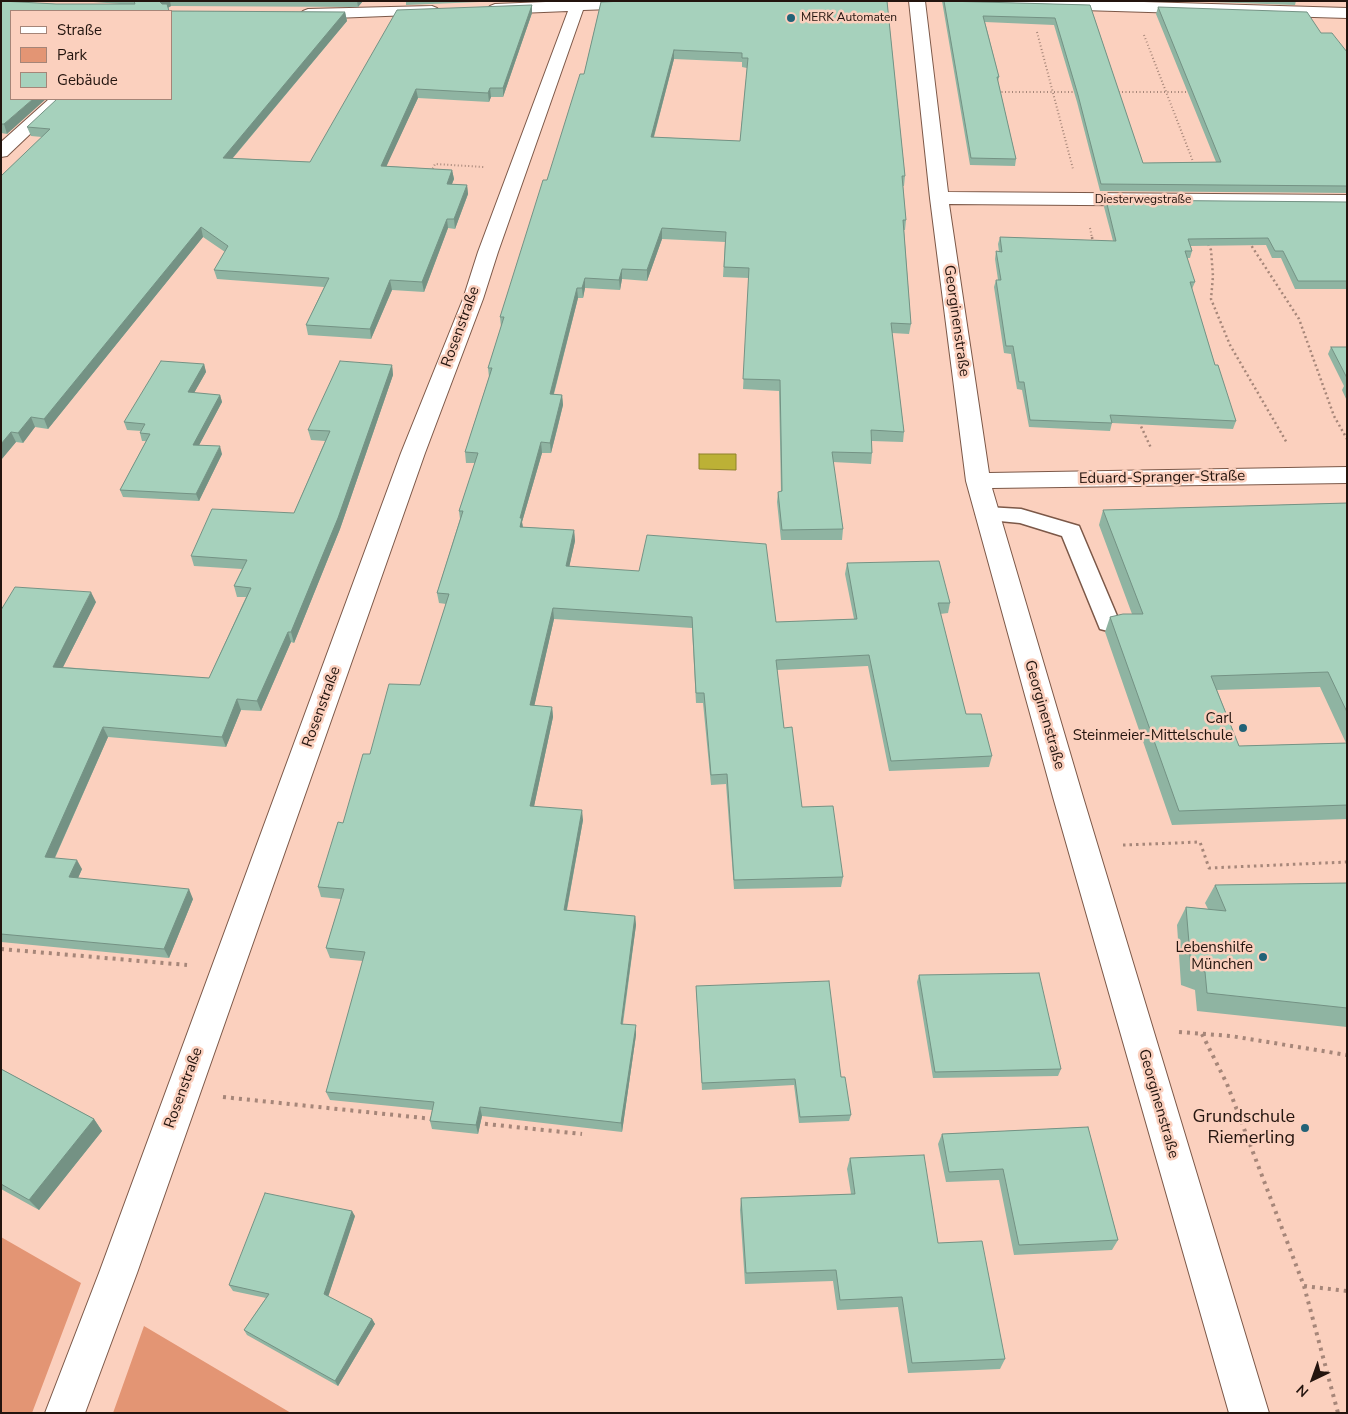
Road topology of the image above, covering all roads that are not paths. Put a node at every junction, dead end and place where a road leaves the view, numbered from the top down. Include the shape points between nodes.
1 (695, 1) edge
2 (917, 1) edge
3 (950, 1) edge
4 (1340, 1) edge
5 (1021, 2) edge
6 (578, 3) edge
7 (479, 10) edge
8 (450, 11) edge
9 (1347, 12) edge
10 (290, 14) edge
11 (58, 100) edge
12 (1, 152) edge
13 (939, 198) junction
14 (1347, 201) edge
15 (1347, 475) edge
16 (978, 481) junction
17 (987, 514) junction
18 (1108, 623) dead end
19 (64, 1413) edge
20 (1249, 1413) edge

1 - 6 street
2 - 13 street, Georginenstraße
3 - 5 street
4 - 9 street
5 - 9 street
6 - 7 street
6 - 19 street, Rosenstraße via 118,1273
8 - 10 street
11 - 12 street
13 - 14 street, Diesterwegstraße
13 - 16 street, Georginenstraße
15 - 16 street, Eduard-Spranger-Straße
16 - 17 street, Georginenstraße
17 - 18 lane via 1021,516 1071,531
17 - 20 street, Georginenstraße

